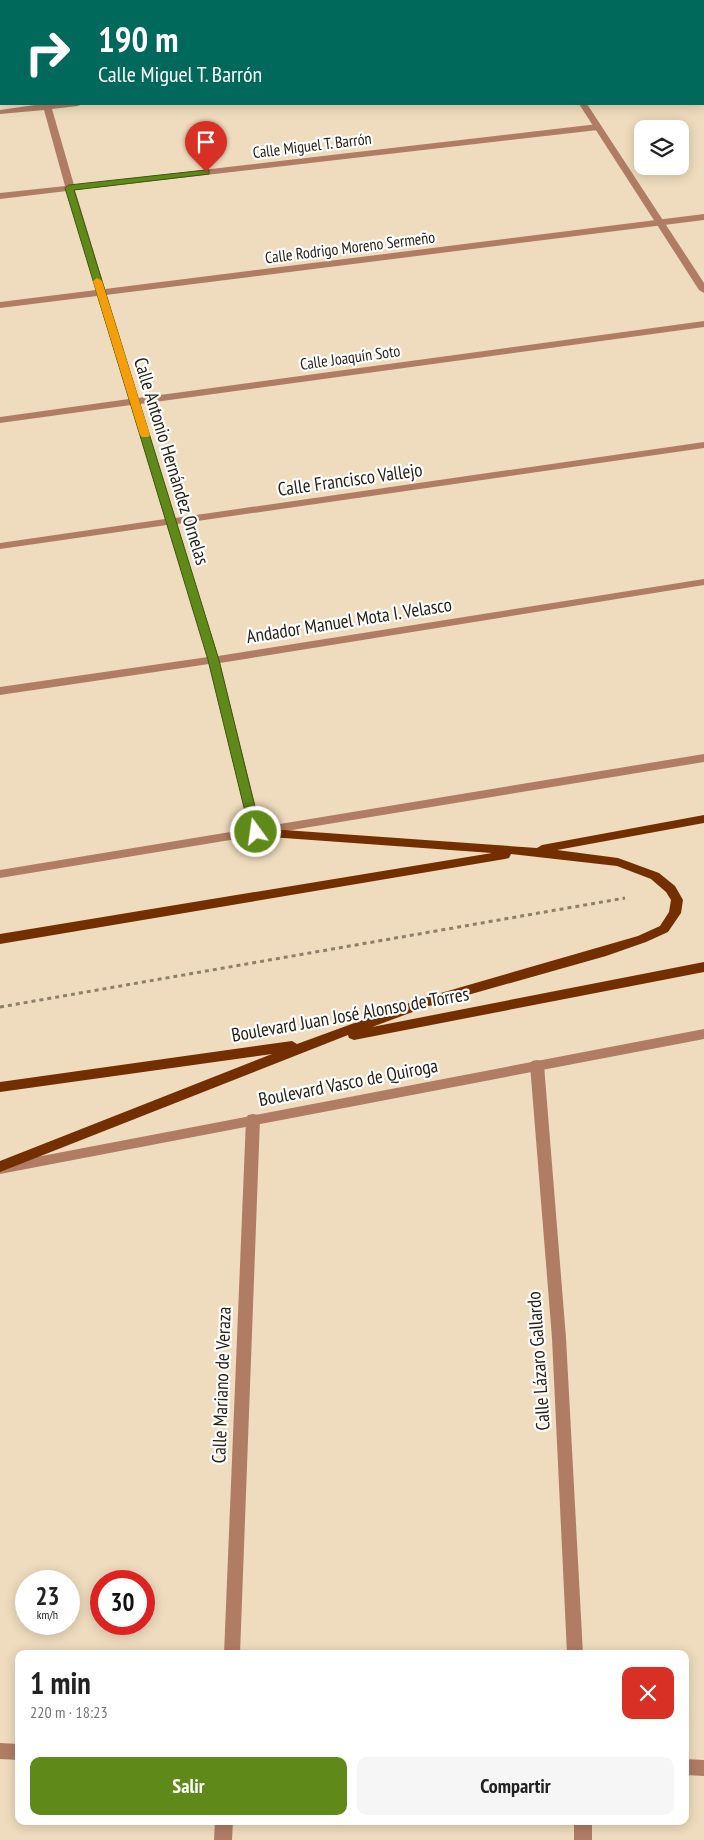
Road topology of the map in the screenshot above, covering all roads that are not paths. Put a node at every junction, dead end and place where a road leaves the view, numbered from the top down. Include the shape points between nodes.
1 (62, 105) edge
2 (584, 105) edge
3 (46, 106) edge
4 (0, 112) edge
5 (598, 127) junction
6 (69, 188) junction
7 (0, 196) edge
8 (704, 217) edge
9 (662, 222) junction
10 (704, 290) edge
11 (101, 293) junction
12 (0, 305) edge
13 (704, 324) edge
14 (134, 402) junction
15 (0, 420) edge
16 (704, 445) edge
17 (172, 522) junction
18 (0, 546) edge
19 (704, 582) edge
20 (214, 660) junction
21 (0, 691) edge
22 (704, 758) edge
23 (704, 819) edge
24 (256, 832) junction
25 (526, 851) junction
26 (0, 874) edge
27 (0, 940) edge
28 (704, 967) edge
29 (704, 1034) edge
30 (313, 1043) junction
31 (537, 1066) junction
32 (0, 1087) edge
33 (253, 1119) junction
34 (0, 1168) edge
35 (232, 1650) edge
36 (575, 1650) edge
37 (0, 1751) edge
38 (15, 1752) edge
39 (689, 1767) edge
40 (704, 1768) edge
41 (224, 1825) edge
42 (582, 1825) edge
43 (223, 1840) edge
44 (583, 1840) edge

1 - 3 street
2 - 5 street
3 - 4 street
3 - 6 street, Calle Antonio Hernández Ornelas
5 - 6 street, Calle Miguel T. Barrón
5 - 9 street
6 - 7 street, Calle Miguel T. Barrón
6 - 11 street, Calle Antonio Hernández Ornelas
8 - 9 street, Calle Rodrigo Moreno Sermeño
9 - 10 street
9 - 11 street, Calle Rodrigo Moreno Sermeño
11 - 12 street, Calle Rodrigo Moreno Sermeño
11 - 14 street, Calle Antonio Hernández Ornelas
13 - 14 street, Calle Joaquín Soto
14 - 15 street, Calle Joaquín Soto
14 - 17 street, Calle Antonio Hernández Ornelas
16 - 17 street, Calle Francisco Vallejo
17 - 18 street, Calle Francisco Vallejo
17 - 20 street, Calle Antonio Hernández Ornelas
19 - 20 street, Andador Manuel Mota I. Velasco
20 - 21 street, Andador Manuel Mota I. Velasco
20 - 24 street, Calle Antonio Hernández Ornelas
22 - 24 street
23 - 25 main road
24 - 25 main road
24 - 26 street
25 - 27 main road
25 - 30 main road via 618,862 655,876 677,900 675,913 664,929 642,939 425,1002
28 - 30 main road, Boulevard Juan José Alonso de Torres
29 - 31 street, Boulevard Vasco de Quiroga
30 - 32 main road, Boulevard Juan José Alonso de Torres
30 - 34 main road
31 - 33 street, Boulevard Vasco de Quiroga
31 - 36 street, Calle Lázaro Gallardo via 559,1338
33 - 34 street, Boulevard Vasco de Quiroga
33 - 35 street, Calle Mariano de Veraza
37 - 38 street
39 - 40 street
41 - 43 street
42 - 44 street

